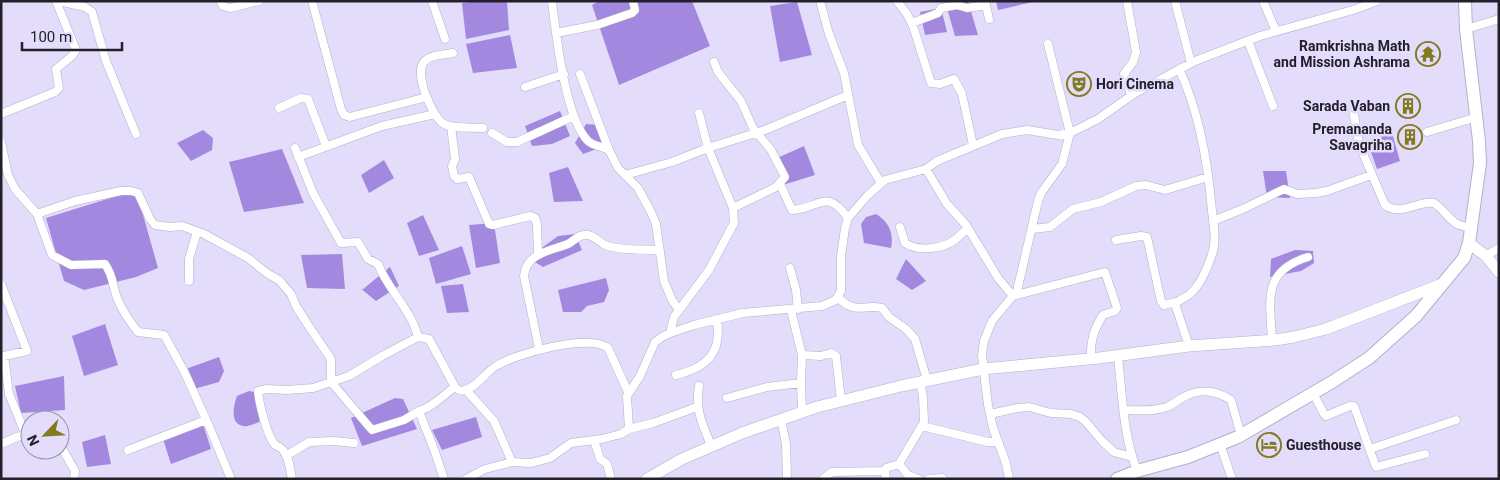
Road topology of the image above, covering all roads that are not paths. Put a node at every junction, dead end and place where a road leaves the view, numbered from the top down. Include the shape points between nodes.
1 (58, 1) edge
2 (220, 1) edge
3 (259, 1) edge
4 (312, 1) edge
5 (432, 1) edge
6 (552, 1) edge
7 (633, 1) edge
8 (820, 1) edge
9 (897, 1) edge
10 (1128, 1) edge
11 (1175, 1) edge
12 (1264, 1) edge
13 (1377, 1) edge
14 (1465, 1) edge
15 (985, 3) edge
16 (989, 19) dead end
17 (1499, 19) edge
18 (912, 23) junction
19 (1466, 29) junction
20 (1276, 31) junction
21 (556, 33) junction
22 (445, 39) dead end
23 (1248, 41) junction
24 (1048, 44) dead end
25 (453, 54) dead end
26 (714, 62) dead end
27 (1191, 63) junction
28 (1179, 69) junction
29 (564, 74) junction
30 (580, 74) dead end
31 (525, 88) dead end
32 (848, 95) junction
33 (1131, 95) junction
34 (427, 98) junction
35 (1273, 106) dead end
36 (279, 108) dead end
37 (699, 113) dead end
38 (1, 114) edge
39 (435, 114) junction
40 (1354, 115) dead end
41 (574, 116) junction
42 (1477, 117) junction
43 (451, 126) junction
44 (483, 128) dead end
45 (1427, 132) dead end
46 (492, 133) dead end
47 (756, 133) junction
48 (1070, 133) junction
49 (136, 134) dead end
50 (1, 142) edge
51 (973, 145) junction
52 (326, 146) junction
53 (295, 148) dead end
54 (708, 148) junction
55 (609, 150) junction
56 (298, 157) junction
57 (926, 169) junction
58 (1371, 174) junction
59 (625, 175) junction
60 (1208, 178) junction
61 (881, 183) junction
62 (780, 184) junction
63 (733, 208) junction
64 (37, 214) junction
65 (848, 218) junction
66 (1213, 221) junction
67 (900, 227) dead end
68 (1470, 227) junction
69 (968, 229) junction
70 (1032, 229) junction
71 (197, 232) junction
72 (1116, 240) dead end
73 (1469, 243) junction
74 (1499, 248) edge
75 (659, 250) junction
76 (538, 255) junction
77 (1486, 256) junction
78 (1308, 257) dead end
79 (790, 268) dead end
80 (1499, 272) edge
81 (189, 281) dead end
82 (1, 284) edge
83 (1442, 284) junction
84 (1013, 296) junction
85 (838, 297) junction
86 (1176, 302) junction
87 (794, 309) junction
88 (679, 310) junction
89 (716, 319) junction
90 (670, 333) junction
91 (418, 337) junction
92 (1272, 340) junction
93 (1189, 346) junction
94 (539, 350) junction
95 (802, 355) junction
96 (1118, 356) junction
97 (1091, 359) junction
98 (982, 369) junction
99 (676, 375) dead end
100 (923, 381) junction
101 (331, 382) junction
102 (801, 383) junction
103 (699, 386) dead end
104 (455, 388) junction
105 (466, 390) junction
106 (628, 392) junction
107 (1313, 393) junction
108 (5, 394) edge
109 (727, 398) dead end
110 (840, 401) junction
111 (697, 407) junction
112 (1124, 410) junction
113 (419, 411) junction
114 (802, 411) junction
115 (990, 414) junction
116 (206, 420) junction
117 (781, 420) junction
118 (1456, 420) dead end
119 (20, 425) edge
120 (922, 426) junction
121 (629, 429) junction
122 (1242, 435) junction
123 (20, 436) edge
124 (594, 440) junction
125 (998, 442) junction
126 (354, 443) dead end
127 (1, 444) edge
128 (1220, 444) junction
129 (711, 445) junction
130 (1370, 449) junction
131 (128, 450) dead end
132 (1425, 454) dead end
133 (286, 456) junction
134 (1132, 457) junction
135 (68, 460) edge
136 (512, 462) junction
137 (898, 464) junction
138 (1137, 471) junction
139 (885, 475) edge
140 (942, 478) edge
141 (74, 479) edge
142 (231, 479) edge
143 (292, 479) edge
144 (444, 479) edge
145 (466, 479) edge
146 (611, 479) edge
147 (647, 479) edge
148 (787, 479) edge
149 (822, 479) edge
150 (918, 479) edge
151 (929, 479) edge
152 (1009, 479) edge
153 (1117, 479) edge
154 (1232, 479) edge

1 - 38 street via 76,50 56,69 59,88
1 - 49 street via 85,7 92,12 106,61
2 - 3 street via 230,8
4 - 34 street via 344,115 350,117
5 - 22 street
6 - 21 street
7 - 21 street via 635,10 632,13 597,25
8 - 32 street
9 - 18 street
10 - 33 street via 1136,52 1124,74
11 - 27 street
12 - 20 street
13 - 20 street
14 - 19 main road
15 - 16 street
15 - 18 street via 967,8 957,5 942,8 938,13
17 - 19 street
18 - 51 street via 931,83 940,84 954,79 960,87
19 - 42 main road
20 - 23 street
21 - 29 street
23 - 27 street
23 - 35 street
24 - 48 street
25 - 34 street via 433,56 422,65
26 - 47 street via 741,101
27 - 28 street
28 - 33 street
28 - 60 street via 1198,122
29 - 31 street
29 - 41 street
30 - 55 street
32 - 47 street
32 - 61 street via 858,145
33 - 48 street via 1098,119
34 - 39 street
36 - 52 street via 301,98 308,99
37 - 54 street
39 - 43 street
39 - 52 street via 382,126
40 - 58 street
41 - 46 street via 517,142 507,142
41 - 55 street via 589,142
42 - 45 street
42 - 68 main road via 1479,178
43 - 44 street
43 - 76 street via 454,176 457,179 469,177 489,224 530,216 535,218
47 - 54 street
47 - 62 street via 771,150 784,175
48 - 51 street via 1014,131
48 - 70 street via 1062,164 1038,200
50 - 64 street via 15,189
51 - 57 street
52 - 56 street
53 - 56 street
54 - 59 street
54 - 63 street
55 - 59 street
56 - 91 street via 313,193 341,243 358,242 368,259 378,264 382,276 415,325
57 - 61 street
57 - 69 street via 947,204
58 - 66 street via 1316,194 1297,194 1284,188
58 - 68 street via 1388,208 1404,209 1430,202 1455,224
59 - 75 street via 638,188 651,212
60 - 66 street
60 - 70 street via 1165,190 1146,184 1136,186 1101,202 1073,209 1050,227
61 - 65 street
62 - 63 street
62 - 65 street via 792,210 823,201 838,206
63 - 88 street via 732,229 709,270
64 - 71 street via 74,201 131,190 138,193 155,225 182,226
64 - 116 street via 52,255 71,265 105,264 112,275 117,297 138,332 164,335
65 - 85 street
66 - 86 street via 1214,244 1209,262 1194,290
67 - 69 street via 905,244 915,248 942,245
68 - 73 main road
69 - 84 street
70 - 84 street
71 - 81 street via 189,259
71 - 101 street via 248,258 279,280 331,359
72 - 86 street via 1148,237 1162,304
73 - 77 street
73 - 83 main road via 1464,258
74 - 77 street
75 - 76 street via 607,246 590,235 582,235
75 - 88 street via 664,281
76 - 94 street via 525,268 524,276
77 - 80 street
78 - 92 street via 1292,262 1276,277 1270,302
79 - 87 street via 796,290
82 - 108 street via 27,352 4,356
83 - 92 street via 1326,329
83 - 107 main road via 1416,316 1384,346
84 - 97 street via 1105,272 1117,308 1103,315 1095,329
84 - 98 street via 988,330
85 - 87 street via 822,306
85 - 100 street via 844,304 855,308 882,308 912,334 917,344
86 - 93 street
87 - 89 street via 743,313
87 - 95 street
88 - 90 street
89 - 90 street
89 - 99 street via 717,344 708,359 698,368
90 - 106 street via 655,342 640,376
91 - 101 street via 349,376
91 - 104 street via 429,340
92 - 93 street
93 - 96 street
94 - 105 street via 497,365
94 - 106 street via 570,345 605,346
95 - 102 street
95 - 110 street via 830,353 836,356
96 - 97 street
96 - 112 street
97 - 98 street
98 - 100 street
98 - 115 street
100 - 110 street
100 - 120 street via 925,419
101 - 113 street via 372,430 404,420
101 - 133 street via 313,388 258,391 271,437
102 - 109 street via 767,387
102 - 114 street
103 - 111 street
104 - 105 street
104 - 113 street via 429,408
105 - 136 street via 494,421
106 - 121 street
107 - 122 main road
107 - 130 street via 1326,416 1354,406
108 - 119 street
110 - 114 street
111 - 121 street
111 - 129 street
112 - 122 street via 1160,409 1193,393 1210,391 1231,400
112 - 134 street
113 - 144 street
114 - 117 street
115 - 125 street
115 - 134 street via 1029,407 1071,414 1086,422 1114,452
116 - 131 street
116 - 142 street
117 - 129 street
117 - 148 street via 786,444
118 - 130 street
120 - 125 street
120 - 137 street
121 - 124 street
122 - 128 main road
123 - 127 street
124 - 136 street via 570,443 550,458 531,463
124 - 146 street
125 - 152 street
126 - 133 street via 308,442
128 - 138 main road
128 - 154 street
129 - 147 street
130 - 132 street via 1378,467
133 - 143 street
134 - 138 street
135 - 141 street
136 - 145 street via 485,469
137 - 139 street via 886,468
137 - 150 street via 908,475
138 - 153 main road
139 - 149 street via 832,472
140 - 151 street

